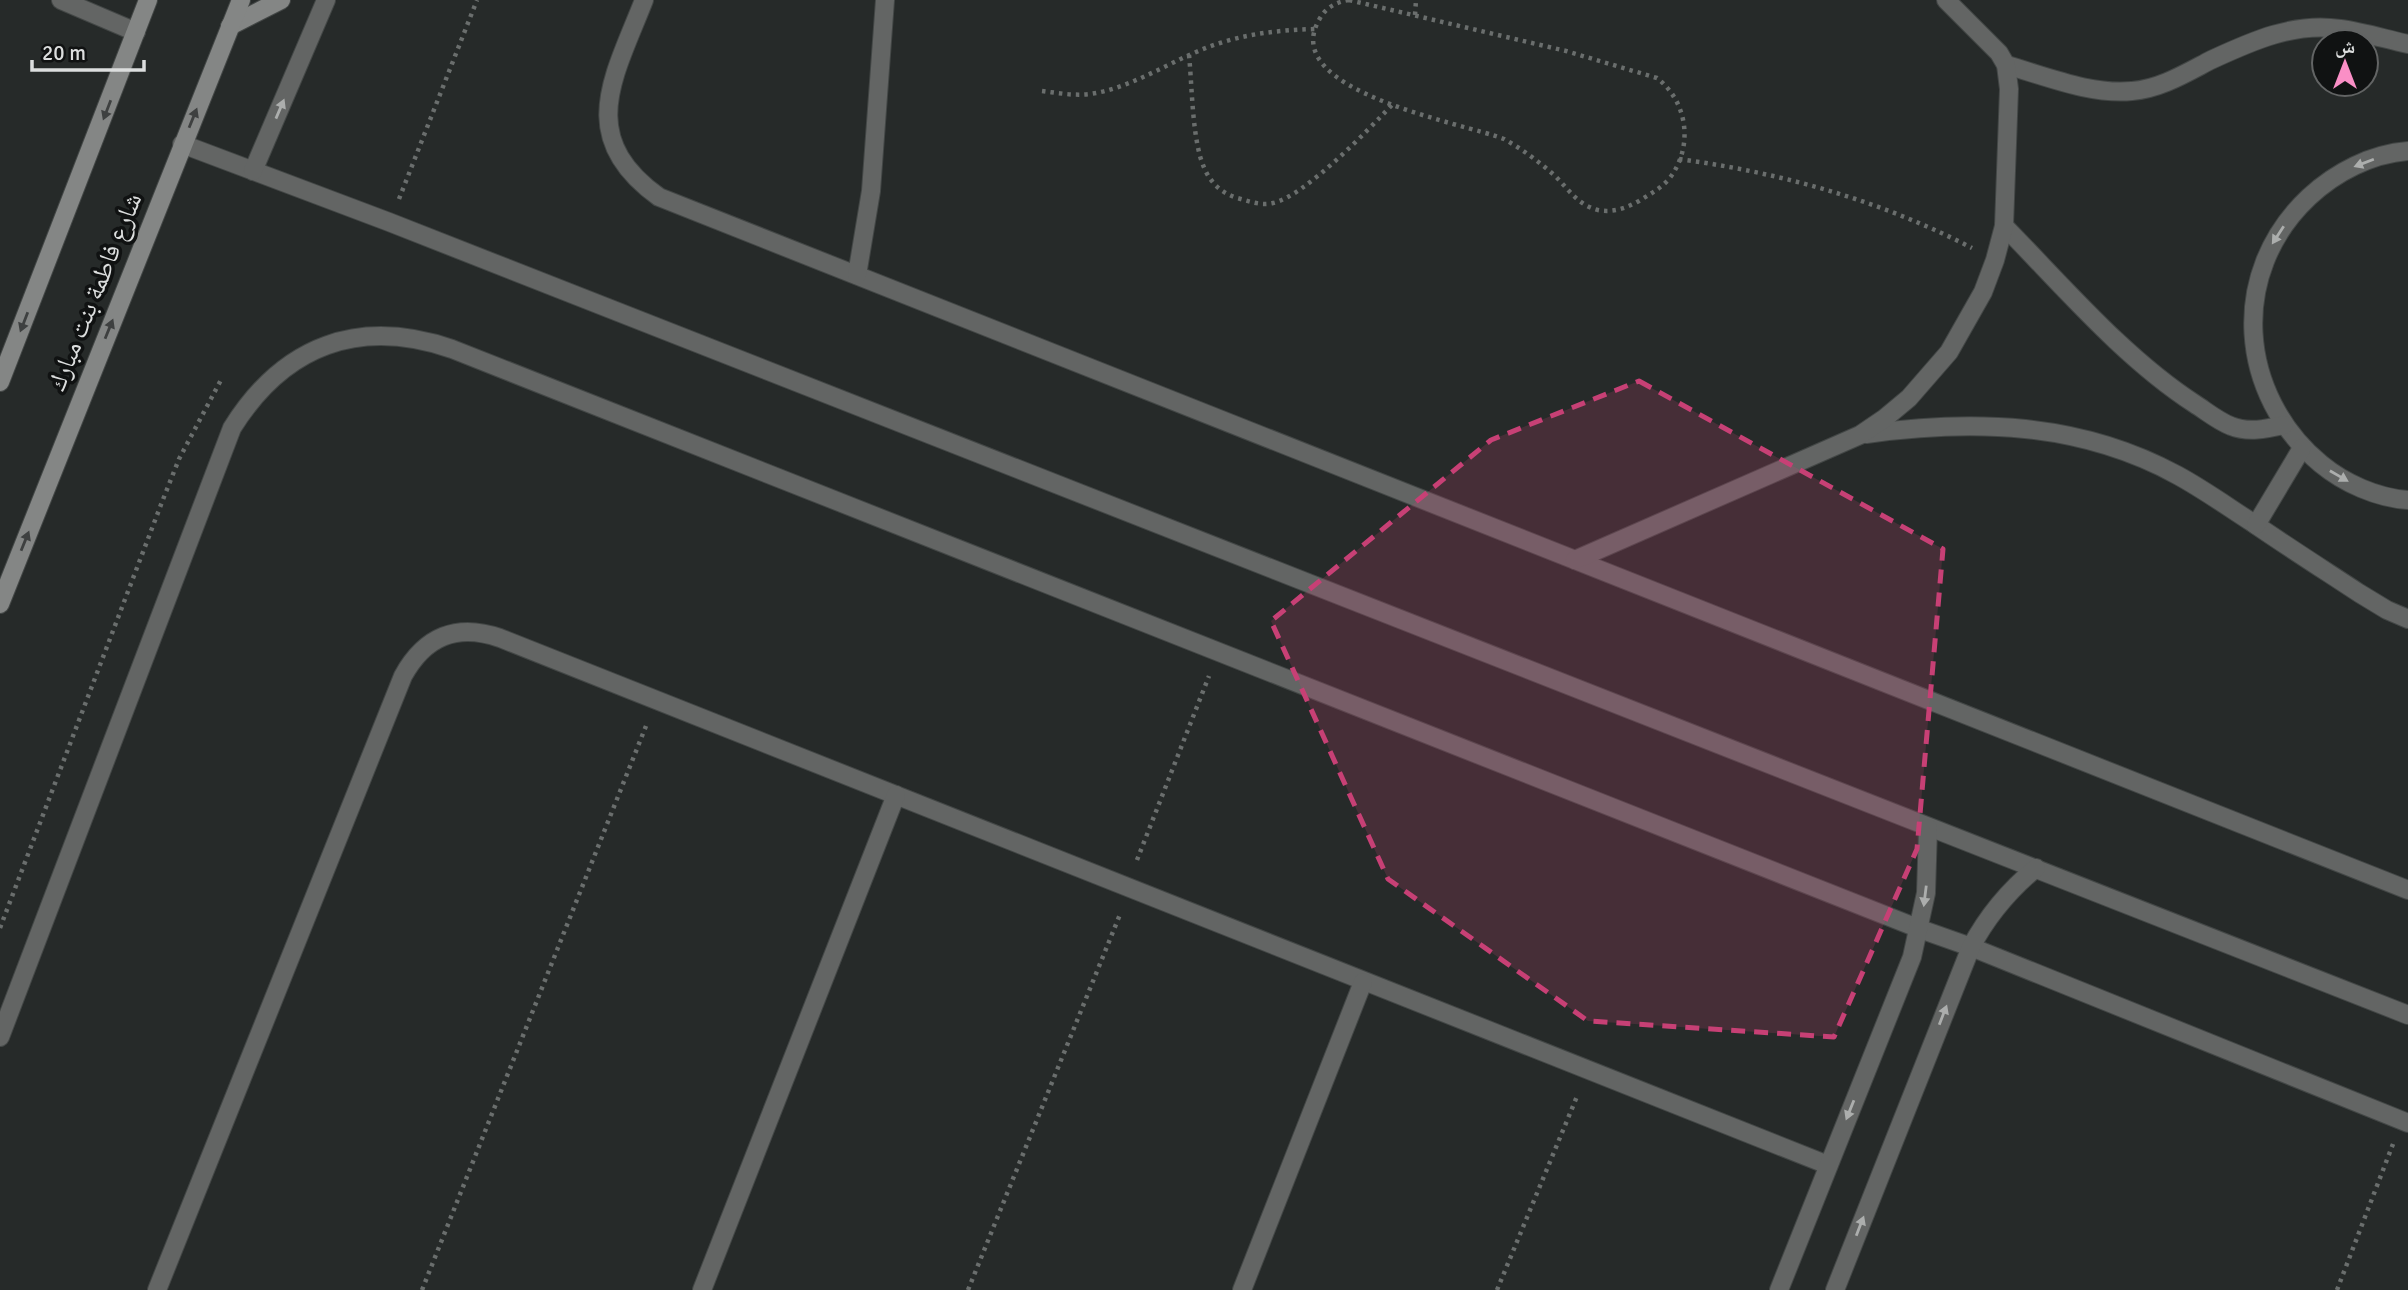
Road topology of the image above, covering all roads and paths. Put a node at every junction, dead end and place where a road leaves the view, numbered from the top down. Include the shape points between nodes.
1 (61, 0) edge
2 (148, 0) edge
3 (241, 0) edge
4 (281, 0) edge
5 (326, 0) edge
6 (477, 0) edge
7 (644, 0) edge
8 (884, 0) edge
9 (1416, 0) edge
10 (1946, 0) edge
11 (1415, 15) junction
12 (230, 26) junction
13 (1315, 29) junction
14 (136, 33) junction
15 (2408, 44) edge
16 (1189, 55) junction
17 (2006, 65) junction
18 (1042, 91) dead end
19 (1392, 105) junction
20 (182, 144) junction
21 (2408, 151) edge
22 (1679, 159) junction
23 (253, 172) junction
24 (389, 222) junction
25 (2004, 226) junction
26 (1995, 260) junction
27 (856, 275) junction
28 (222, 378) dead end
29 (0, 382) edge
30 (2284, 425) junction
31 (1860, 435) junction
32 (2302, 448) junction
33 (2408, 500) edge
34 (2256, 525) junction
35 (1575, 560) junction
36 (0, 604) edge
37 (2408, 619) edge
38 (1218, 653) junction
39 (657, 699) junction
40 (896, 795) junction
41 (1928, 828) junction
42 (2036, 868) junction
43 (1130, 888) junction
44 (2408, 890) edge
45 (0, 928) edge
46 (1920, 929) junction
47 (1970, 947) junction
48 (1363, 982) junction
49 (2408, 1015) edge
50 (0, 1037) edge
51 (1588, 1070) junction
52 (2405, 1122) edge
53 (1828, 1165) junction
54 (158, 1290) edge
55 (422, 1290) edge
56 (702, 1290) edge
57 (968, 1290) edge
58 (1242, 1290) edge
59 (1497, 1290) edge
60 (1779, 1290) edge
61 (1835, 1290) edge
62 (2337, 1290) edge

1 - 14 street
2 - 14 street, شارع فاطمة بنت مبارك
3 - 12 street, شارع فاطمة بنت مبارك
4 - 12 street
23 -> 5 street
6 - 24 path
7 - 27 street via 609,96 607,120 623,165 659,197
8 - 27 street via 871,191
9 - 11 path
10 - 17 street
11 - 13 path via 1340,2 1324,12
11 - 22 path via 1657,78 1682,109
20 -> 12 street, شارع فاطمة بنت مبارك
13 - 16 path via 1250,34
13 - 19 path via 1315,54 1329,73
14 -> 29 street, شارع فاطمة بنت مبارك
15 - 17 street via 2339,29 2292,30 2248,43 2152,88 2133,91 2095,89
16 - 18 path via 1110,90 1088,94
16 - 19 path via 1197,138 1207,173 1218,189 1254,203 1282,200 1308,183
17 - 25 street
19 - 22 path via 1504,139 1552,173 1579,203 1601,211 1628,207 1656,191
20 - 23 street
36 -> 20 street, شارع فاطمة بنت مبارك
21 -> 30 street via 2356,165 2323,184 2295,210 2273,243 2258,278 2252,316 2254,354 2265,391
22 - 26 path via 1748,169 1843,193
23 - 24 street
24 - 41 street
25 - 26 street
25 - 30 street via 2142,365 2178,393 2231,426 2257,430
26 - 31 street via 1983,292 1949,352 1909,398
27 - 35 street
28 - 45 path via 179,459
30 - 32 street
31 - 34 street via 1956,425 2049,430 2147,461
31 - 35 street
32 -> 33 street via 2331,472 2364,489
32 - 34 street
34 - 37 street via 2359,593
35 - 44 street
38 - 43 path via 1140,848
38 - 46 street
38 - 50 street via 452,349 397,335 340,341 288,365 247,404 232,428
39 - 40 street
39 - 54 street via 482,632 444,636 412,659
39 - 55 path
40 - 43 street
40 - 56 street
41 - 42 street
41 -> 46 street
42 - 47 street via 1998,903
42 - 49 street
43 - 48 street
43 - 57 path
46 - 47 street
46 -> 53 street
47 - 52 street
61 -> 47 street
48 - 51 street
48 - 58 street
51 - 53 street
51 - 59 path
52 - 62 path
53 - 60 street

